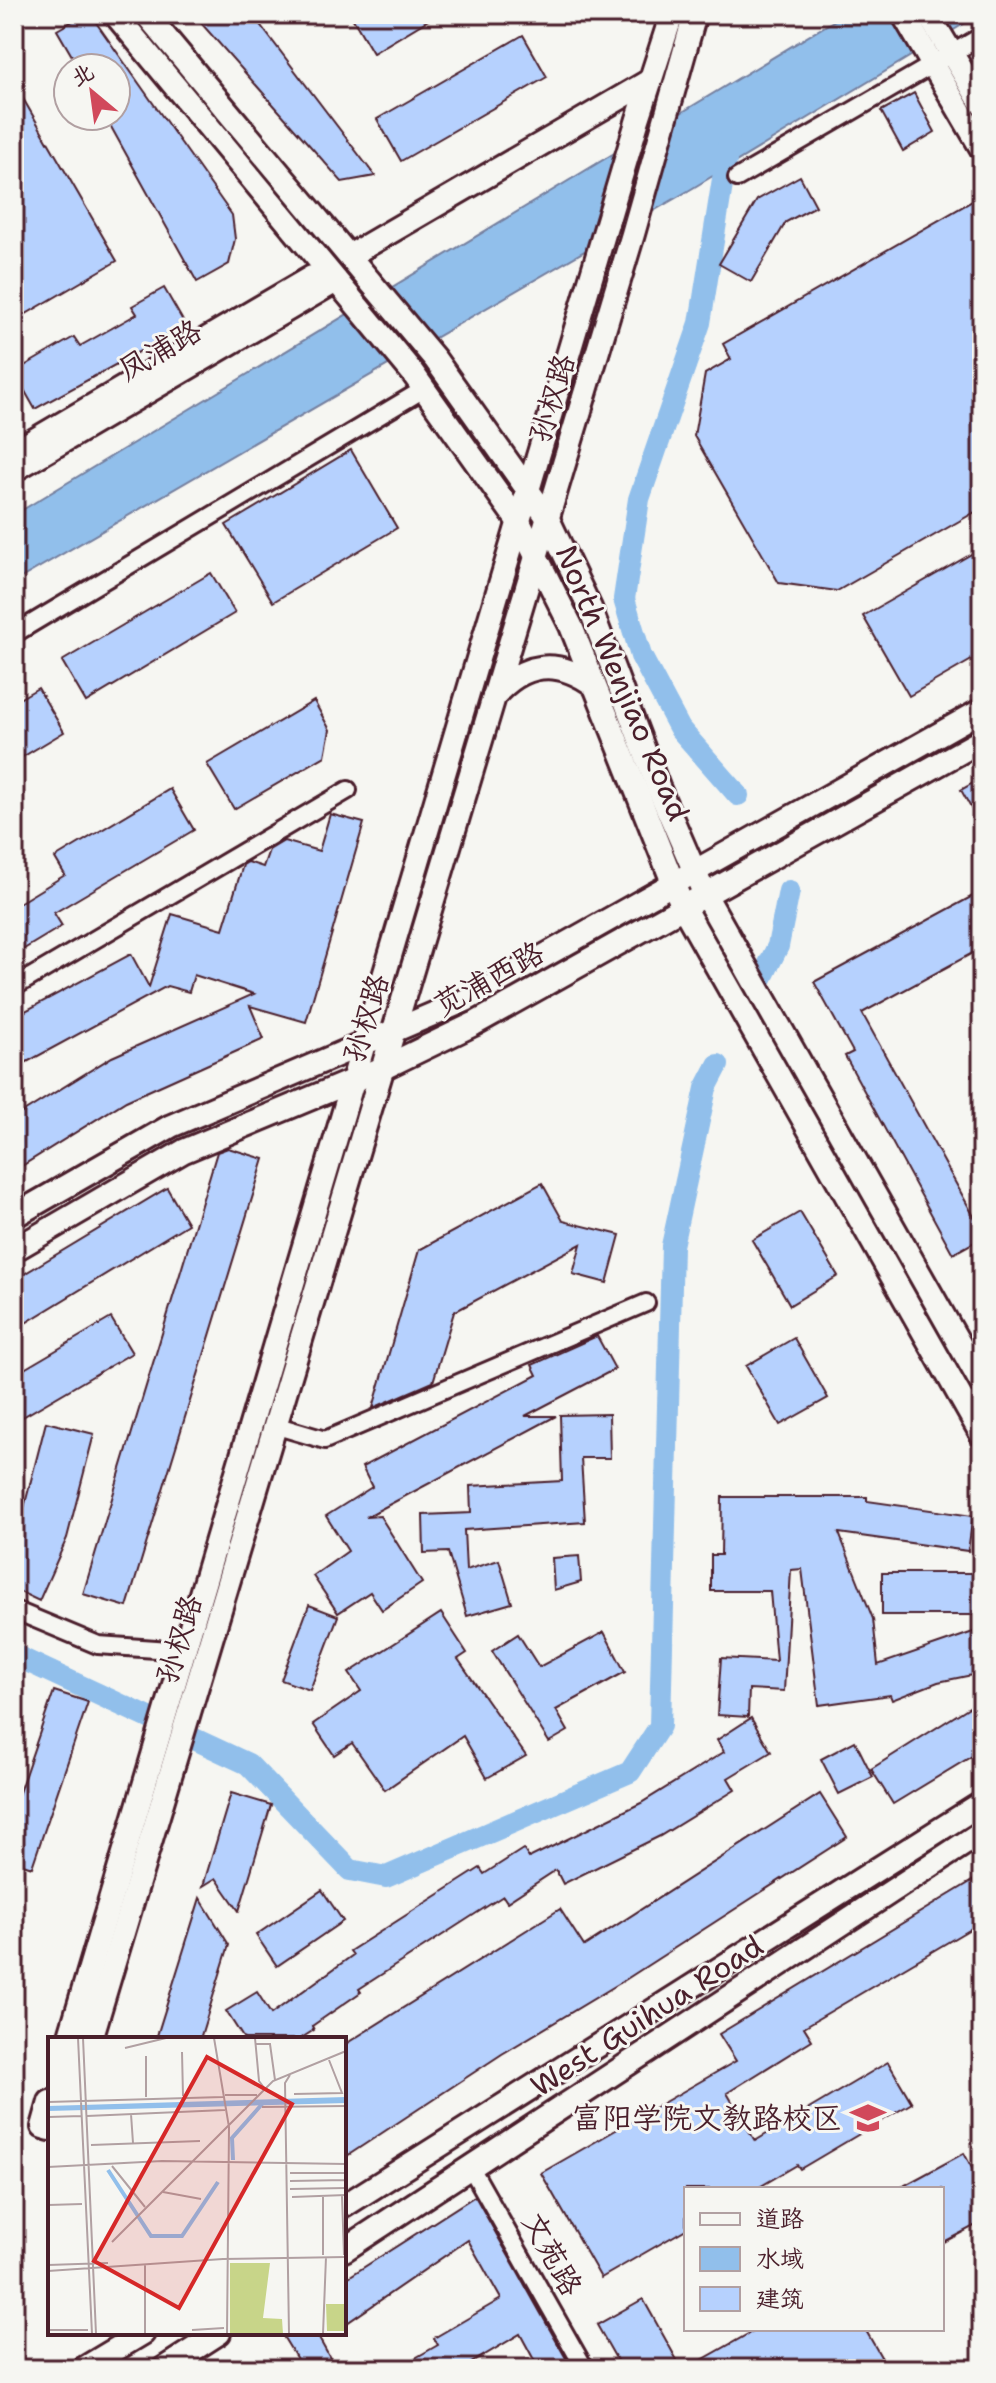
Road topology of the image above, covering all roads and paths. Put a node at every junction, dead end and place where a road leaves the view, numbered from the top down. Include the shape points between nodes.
1 (115, 14) edge
2 (146, 14) edge
3 (672, 14) edge
4 (695, 14) edge
5 (903, 14) edge
6 (928, 14) edge
7 (982, 36) edge
8 (943, 58) junction
9 (651, 80) junction
10 (982, 104) edge
11 (982, 149) edge
12 (737, 178) dead end
13 (349, 256) junction
14 (337, 282) junction
15 (418, 381) junction
16 (14, 452) edge
17 (14, 470) edge
18 (530, 489) junction
19 (547, 517) junction
20 (520, 524) junction
21 (536, 552) junction
22 (14, 634) edge
23 (594, 685) junction
24 (493, 697) junction
25 (982, 710) edge
26 (982, 740) edge
27 (348, 790) dead end
28 (693, 871) junction
29 (672, 882) junction
30 (704, 893) junction
31 (682, 905) junction
32 (14, 987) edge
33 (394, 1033) junction
34 (365, 1046) junction
35 (381, 1069) junction
36 (353, 1081) junction
37 (14, 1216) edge
38 (14, 1250) edge
39 (646, 1303) dead end
40 (982, 1384) edge
41 (274, 1425) junction
42 (982, 1435) edge
43 (14, 1610) edge
44 (185, 1651) junction
45 (187, 1679) junction
46 (166, 1750) junction
47 (982, 1803) edge
48 (982, 1832) edge
49 (70, 2037) edge
50 (92, 2037) edge
51 (48, 2109) edge
52 (48, 2128) edge
53 (470, 2166) junction
54 (346, 2205) edge
55 (346, 2249) edge
56 (140, 2335) edge
57 (216, 2335) edge
58 (83, 2369) edge
59 (163, 2369) edge
60 (585, 2369) edge

1 - 14 street, North Wenjiao Road
2 - 13 street, North Wenjiao Road
3 - 9 street, 孙权路
4 - 19 street, 孙权路
5 - 8 street
6 - 8 street
7 - 8 street
8 - 10 street
8 - 11 street
8 - 12 street
9 - 13 street
9 - 18 street, 孙权路
13 - 18 street, North Wenjiao Road via 435,359
14 - 15 street, North Wenjiao Road
14 - 16 street, 凤浦路
14 - 17 street, 凤浦路
15 - 20 street, North Wenjiao Road
15 - 22 street
18 - 19 street, North Wenjiao Road
18 - 20 street, 孙权路
19 - 21 street, 孙权路
19 - 28 street, North Wenjiao Road via 590,608
20 - 21 street, North Wenjiao Road
20 - 34 street, 孙权路
21 - 23 street, North Wenjiao Road
21 - 24 street, 孙权路
23 - 24 street via 577,672 531,668 510,678
23 - 29 street, North Wenjiao Road
24 - 33 street, 孙权路
25 - 28 street, 苋浦西路
26 - 30 street, 苋浦西路
27 - 32 street
28 - 29 street, 苋浦西路
28 - 30 street, North Wenjiao Road
29 - 31 street, North Wenjiao Road
29 - 33 street, 苋浦西路 via 466,1000
30 - 31 street, 苋浦西路
30 - 40 street, North Wenjiao Road
31 - 35 street, 苋浦西路 via 474,1024
31 - 42 street, North Wenjiao Road
33 - 34 street, 苋浦西路
33 - 35 street, 孙权路
34 - 36 street, 孙权路
34 - 37 street, 苋浦西路 via 171,1126
35 - 36 street, 苋浦西路
35 - 41 street, 孙权路
36 - 38 street, 苋浦西路 via 184,1151
36 - 44 street, 孙权路
39 - 41 street via 325,1440
41 - 45 street, 孙权路
43 - 44 street via 98,1645
44 - 45 street, 孙权路
45 - 46 street, 孙权路
46 - 49 street, 孙权路
46 - 50 street, 孙权路
47 - 54 street, West Guihua Road
48 - 53 street, West Guihua Road
51 - 52 street via 43,2127
53 - 55 street, West Guihua Road
53 - 60 street, 文苑路
56 - 58 street
57 - 59 street

